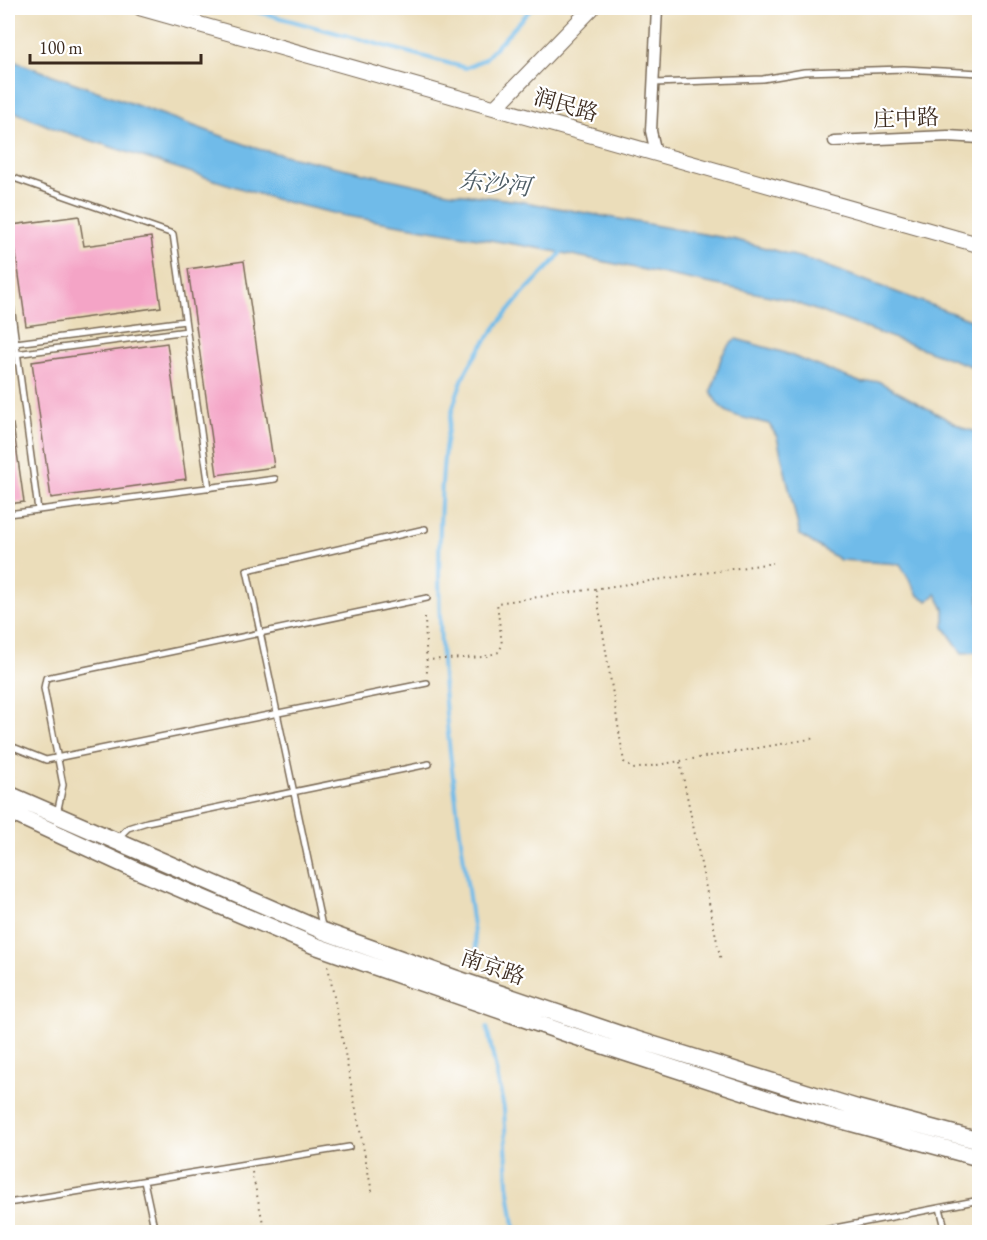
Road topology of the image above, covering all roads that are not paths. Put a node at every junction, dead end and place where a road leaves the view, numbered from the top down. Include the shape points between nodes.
1 (141, 8) edge
2 (592, 8) edge
3 (657, 8) edge
4 (980, 73) edge
5 (654, 83) junction
6 (495, 108) junction
7 (980, 138) edge
8 (834, 141) dead end
9 (656, 153) junction
10 (8, 176) edge
11 (980, 245) edge
12 (8, 283) edge
13 (185, 321) junction
14 (187, 330) junction
15 (16, 343) junction
16 (8, 344) edge
17 (17, 353) junction
18 (8, 355) edge
19 (275, 479) dead end
20 (209, 488) junction
21 (39, 510) junction
22 (8, 514) edge
23 (425, 529) dead end
24 (427, 598) dead end
25 (260, 633) junction
26 (427, 683) road end
27 (276, 713) junction
28 (8, 745) edge
29 (57, 757) junction
30 (429, 764) dead end
31 (292, 792) junction
32 (8, 794) edge
33 (8, 811) edge
34 (57, 816) junction
35 (114, 841) junction
36 (323, 930) junction
37 (980, 1141) edge
38 (350, 1147) dead end
39 (980, 1158) edge
40 (144, 1181) junction
41 (980, 1200) edge
42 (8, 1203) edge
43 (940, 1208) junction
44 (155, 1233) edge
45 (814, 1233) edge
46 (946, 1233) edge

1 - 6 street, 润民路
2 - 6 street
3 - 5 street
4 - 5 lane via 893,69
5 - 9 street via 651,131
6 - 9 street, 润民路
7 - 8 street, 庄中路
9 - 11 street, 润民路
10 - 13 lane via 173,234
12 - 15 lane
13 - 14 lane
13 - 15 lane
14 - 17 lane
14 - 20 lane
15 - 16 lane
15 - 17 lane
17 - 18 lane
17 - 21 lane
19 - 20 lane
20 - 21 lane
21 - 22 lane
23 - 25 lane via 247,570
24 - 25 lane
25 - 27 lane
25 - 29 lane via 46,678 44,688
26 - 27 lane
27 - 29 lane
27 - 31 lane
28 - 29 lane via 38,759
29 - 34 lane via 63,785
30 - 31 lane
31 - 35 lane via 147,822 128,828
31 - 36 lane
32 - 34 main road, 南京路
33 - 39 main road, 南京路 via 136,870 325,949 786,1105
34 - 35 main road, 南京路
35 - 36 main road, 南京路
36 - 37 main road, 南京路 via 628,1037 857,1108
38 - 40 lane
40 - 42 lane
40 - 44 lane
41 - 43 lane
43 - 45 lane
43 - 46 lane

